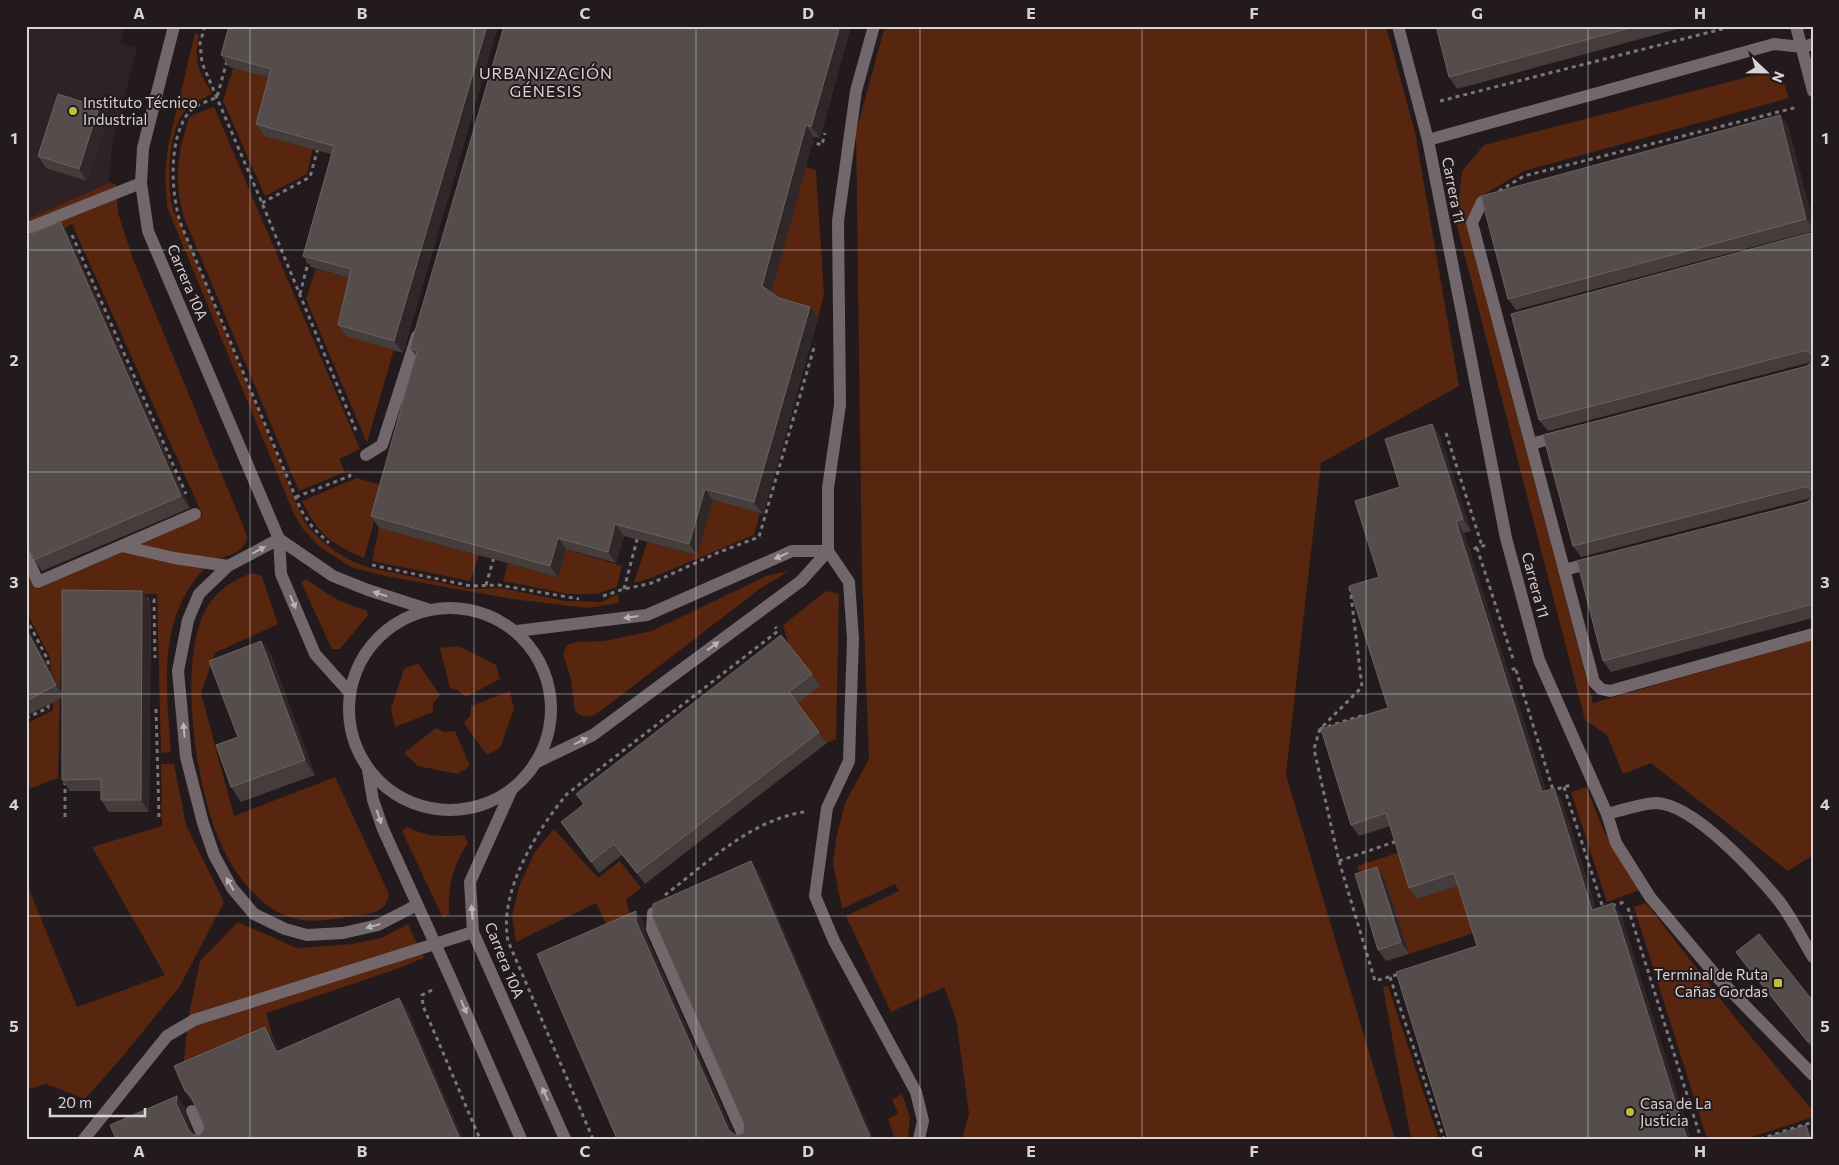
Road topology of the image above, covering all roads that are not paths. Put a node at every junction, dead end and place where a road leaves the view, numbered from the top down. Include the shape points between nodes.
1 (174, 26) edge
2 (874, 26) edge
3 (1398, 26) edge
4 (1796, 26) edge
5 (1808, 46) edge
6 (1813, 91) edge
7 (1428, 140) junction
8 (141, 183) junction
9 (1482, 202) edge
10 (26, 229) edge
11 (419, 328) edge
12 (1569, 434) edge
13 (1531, 444) junction
14 (366, 456) road end
15 (195, 514) road end
16 (280, 539) junction
17 (122, 546) junction
18 (828, 550) junction
19 (26, 555) edge
20 (1603, 560) edge
21 (228, 566) junction
22 (1564, 570) junction
23 (426, 609) junction
24 (517, 631) junction
25 (1813, 634) edge
26 (350, 693) junction
27 (537, 762) junction
28 (368, 770) junction
29 (511, 791) junction
30 (1607, 814) junction
31 (417, 905) junction
32 (653, 912) edge
33 (473, 932) junction
34 (434, 944) junction
35 (1813, 957) edge
36 (1813, 1075) edge
37 (192, 1111) edge
38 (84, 1139) edge
39 (204, 1139) edge
40 (520, 1139) edge
41 (565, 1139) edge
42 (745, 1139) edge
43 (919, 1139) edge

1 - 8 street, Carrera 10A via 143,148
2 - 18 street via 856,91 838,221 840,405 828,488
3 - 7 street, Carrera 11
4 - 5 street
5 - 6 street
5 - 7 street via 1774,44
7 - 30 street, Carrera 11 via 1506,538 1539,660
8 - 10 street
8 - 16 street, Carrera 10A via 148,231
9 - 13 street via 1472,223 1504,322
11 - 14 street via 382,446
12 - 13 street
13 - 22 street
15 - 17 street
21 -> 16 street
23 -> 16 street via 333,576
16 -> 26 street via 281,574 315,654
17 - 19 street via 38,582
17 - 21 street
18 -> 24 street via 792,551 647,615
27 -> 18 street via 593,735 801,582
18 - 43 street via 849,582 853,639 849,761 826,808 815,896 834,941 916,1092 923,1121
20 - 22 street
31 -> 21 street via 378,925 343,933 307,935 254,914 232,888 214,855 186,757 178,671 188,620 199,594
22 - 25 street via 1594,682 1601,689 1610,691
23 - 24 street via 466,608 504,621
23 - 26 street via 390,626 363,656
24 - 27 street via 533,648 550,684 552,724
26 - 28 street via 351,734
27 - 29 street
28 - 29 street via 398,796 435,810 474,808
28 -> 31 street via 383,829
33 -> 29 street, Carrera 10A via 470,882
30 - 35 street via 1656,803 1676,808 1697,821 1730,848 1780,902
30 - 36 street, Carrera 11 via 1616,843 1650,897 1719,979
31 - 34 street
32 - 42 street via 652,929
33 - 34 street
41 -> 33 street, Carrera 10A
34 - 38 street via 194,1020 167,1036
34 -> 40 street
37 - 39 street

